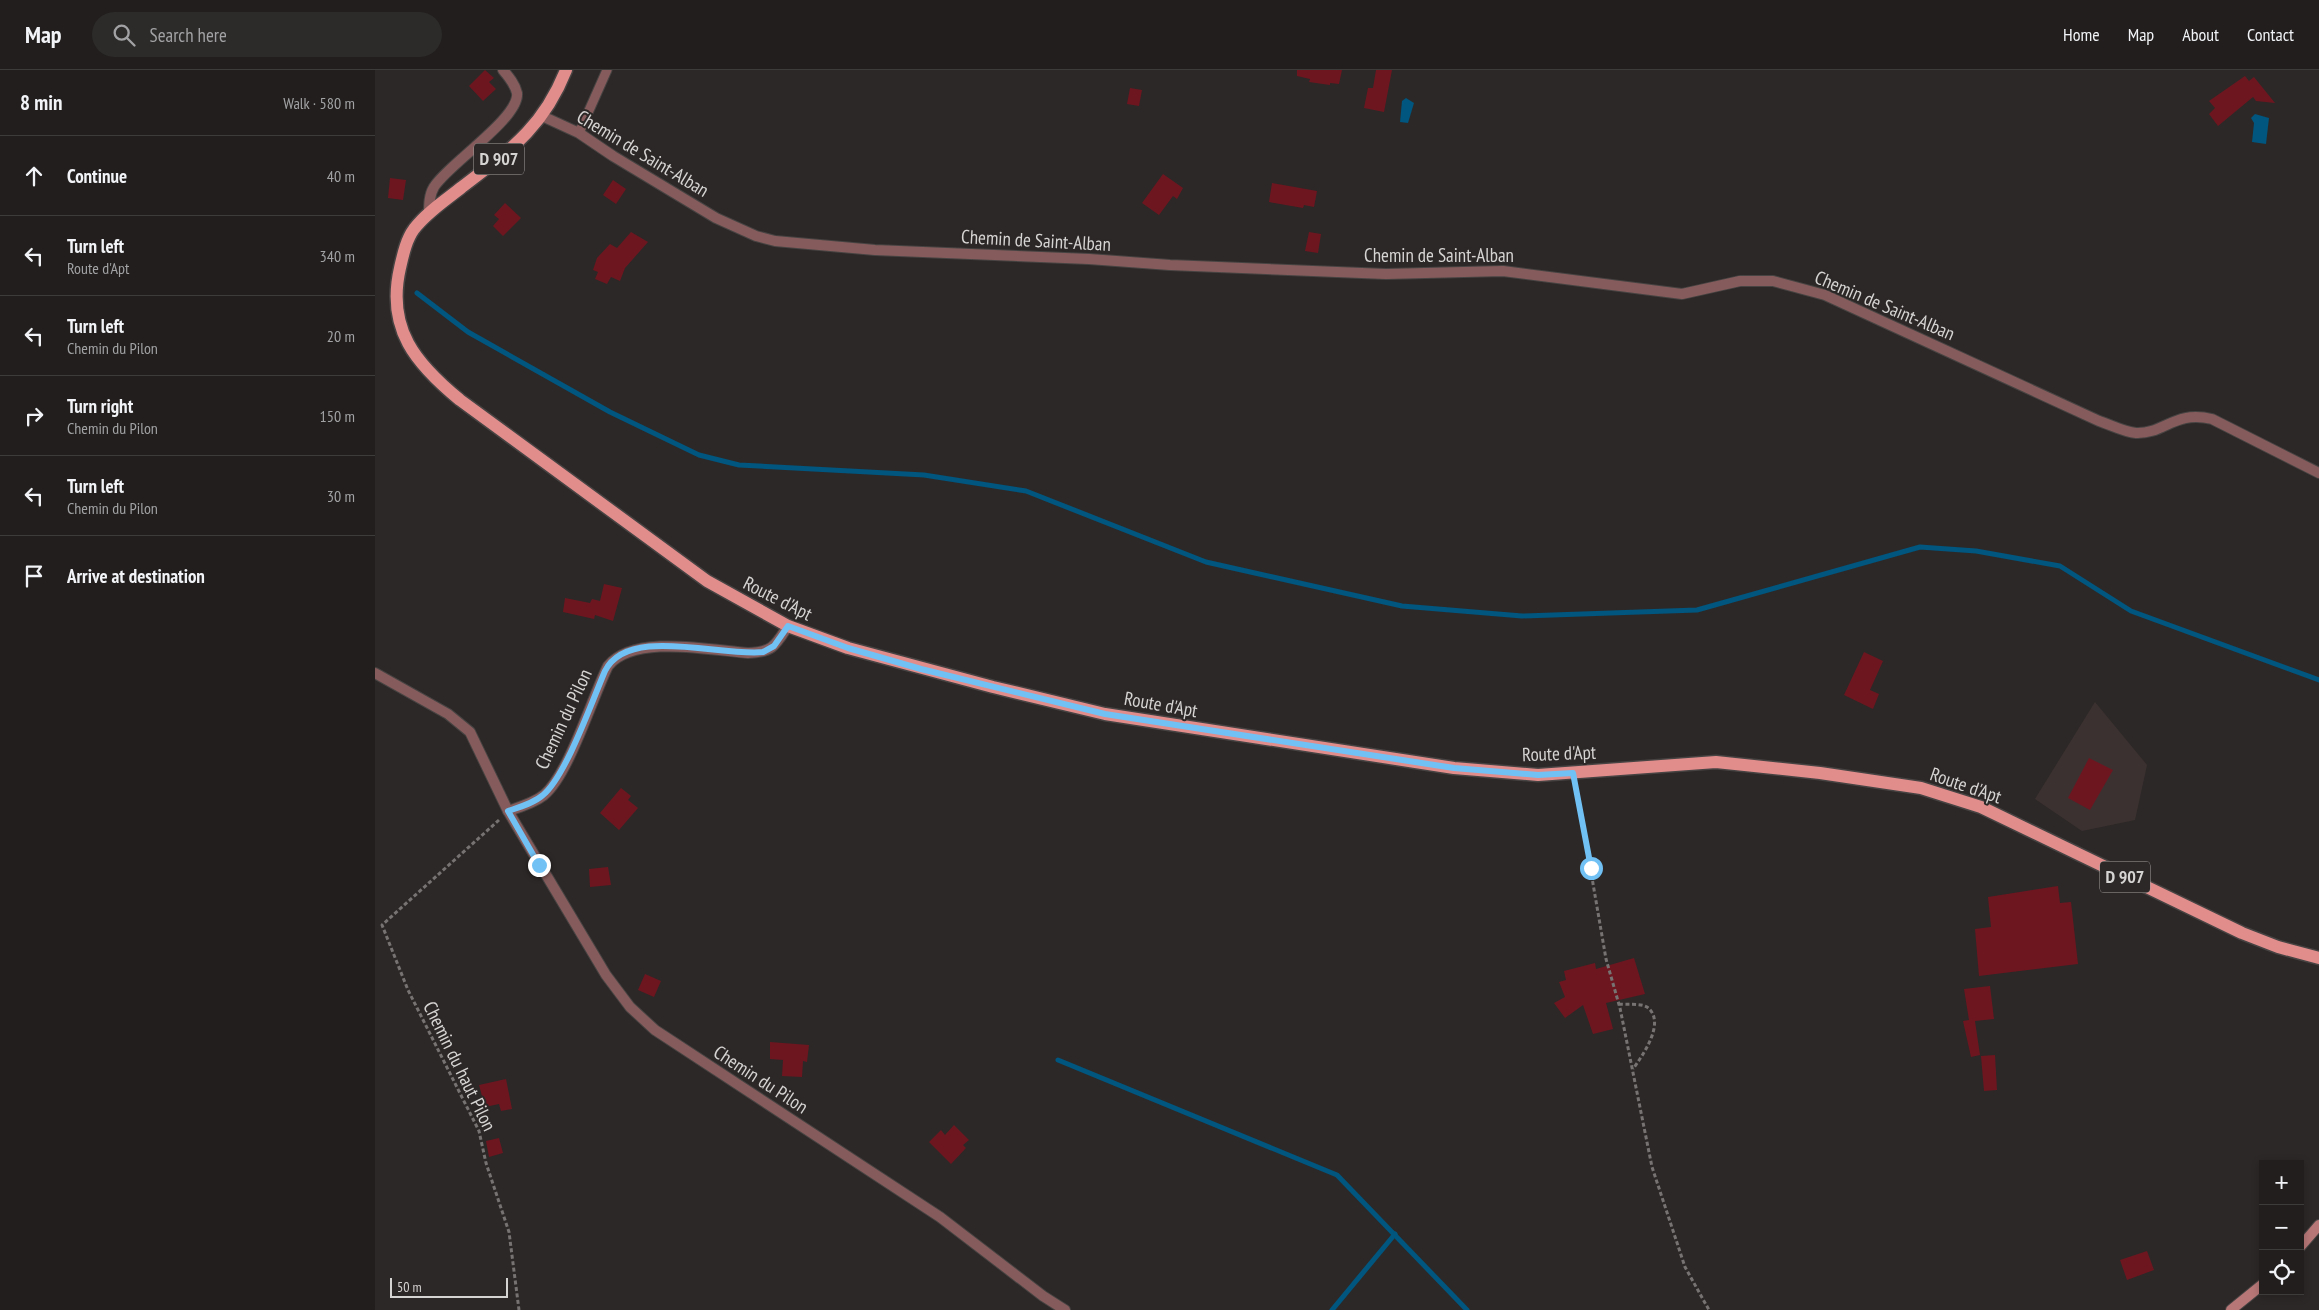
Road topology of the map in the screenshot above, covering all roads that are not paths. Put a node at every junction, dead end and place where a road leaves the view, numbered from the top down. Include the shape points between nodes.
1 (503, 70) edge
2 (566, 70) edge
3 (607, 70) edge
4 (542, 116) junction
5 (579, 132) junction
6 (429, 214) junction
7 (2319, 473) edge
8 (788, 626) junction
9 (375, 673) edge
10 (508, 811) junction
11 (2319, 958) edge
12 (2319, 1225) edge
13 (2304, 1242) edge
14 (2259, 1287) edge
15 (1065, 1310) edge
16 (2231, 1310) edge

1 - 6 street via 515,87 514,106 499,125 434,186
2 - 4 main road, Route d'Apt / D 907
3 - 5 lane
4 - 5 street, Chemin de Saint-Alban
4 - 6 main road, Route d'Apt / D 907 via 527,136
5 - 7 street, Chemin de Saint-Alban via 716,218 756,236 792,243 1258,269 1386,274 1503,271 1682,294 1740,280 1773,280 1825,295 2127,431 2149,432 2188,416 2203,417
6 - 8 main road, Route d'Apt / D 907 via 413,230 398,275 399,325 423,367 459,400 707,581
8 - 10 street, Chemin du Pilon via 774,646 763,652 657,646 635,648 617,656 608,666 567,760 549,790 536,801
8 - 11 main road, Route d'Apt / D 907 via 921,669 1115,716 1454,768 1538,775 1716,762 1921,788 1981,807 2241,933
9 - 10 street, Chemin du Pilon via 448,714 466,728 475,739
10 - 15 street, Chemin du Pilon via 606,975 641,1019 940,1216
12 - 13 main road
14 - 16 main road

